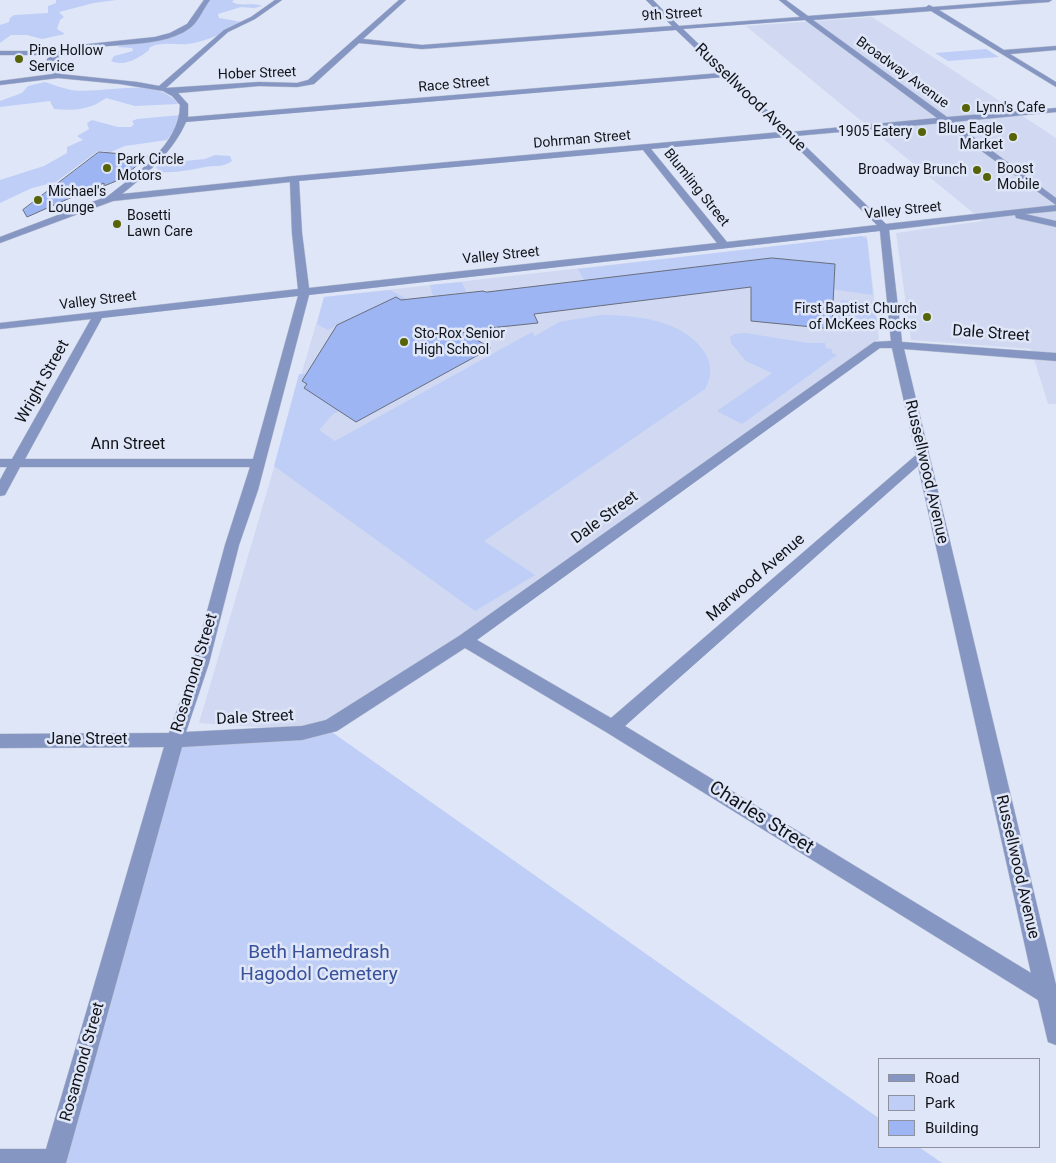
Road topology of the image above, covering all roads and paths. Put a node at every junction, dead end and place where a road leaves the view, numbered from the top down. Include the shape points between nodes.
1 (207, 0) edge
2 (279, 0) edge
3 (404, 0) edge
4 (649, 0) edge
5 (782, 0) edge
6 (916, 0) edge
7 (1048, 0) edge
8 (931, 9) junction
9 (806, 18) junction
10 (677, 28) junction
11 (357, 41) junction
12 (1056, 48) edge
13 (1003, 52) junction
14 (0, 53) edge
15 (62, 53) junction
16 (726, 75) junction
17 (58, 76) junction
18 (0, 83) edge
19 (1056, 85) edge
20 (160, 89) junction
21 (170, 91) junction
22 (1056, 110) edge
23 (184, 120) junction
24 (945, 121) junction
25 (789, 135) junction
26 (646, 148) junction
27 (294, 179) junction
28 (111, 198) junction
29 (1056, 202) edge
30 (1056, 208) edge
31 (1005, 214) junction
32 (1056, 224) edge
33 (884, 227) junction
34 (0, 240) edge
35 (724, 245) junction
36 (304, 292) junction
37 (99, 314) junction
38 (0, 326) edge
39 (897, 345) junction
40 (1056, 357) edge
41 (922, 456) junction
42 (0, 463) edge
43 (16, 463) junction
44 (257, 463) junction
45 (0, 492) edge
46 (465, 640) junction
47 (612, 727) junction
48 (175, 740) junction
49 (0, 741) edge
50 (1051, 994) edge
51 (1056, 1034) edge
52 (0, 1161) edge
53 (54, 1162) edge

1 - 15 street via 190,25 175,33
2 - 20 street via 226,31
3 - 11 street, Hober Street
4 - 10 street, Russellwood Avenue
5 - 9 street, Broadway Avenue
6 - 8 street
7 - 8 street, 9th Street
8 - 9 street, 9th Street
8 - 13 street
9 - 10 street, 9th Street
9 - 24 street, Broadway Avenue
10 - 11 street, 9th Street via 422,47
10 - 16 street, Russellwood Avenue
11 - 21 street, Hober Street via 305,84
12 - 13 street
13 - 19 street
14 - 15 street
15 - 17 street via 50,63
16 - 23 street, Race Street
16 - 25 street, Russellwood Avenue
17 - 18 street, Hober Street
17 - 20 street, Hober Street
20 - 21 street, Hober Street
21 - 23 street via 185,105
22 - 24 street, Dohrman Street
23 - 28 street via 159,156
24 - 25 street, Dohrman Street
24 - 29 street, Broadway Avenue
25 - 26 street, Dohrman Street
25 - 33 street, Russellwood Avenue
26 - 27 street, Dohrman Street
26 - 35 street, Blumling Street
27 - 28 street, Dohrman Street
27 - 36 street, Rosamond Street
28 - 34 street
30 - 31 street, Valley Street
31 - 32 street, Valley Street
31 - 33 street, Valley Street
33 - 35 street, Valley Street
33 - 39 street, Russellwood Avenue
35 - 36 street, Valley Street
36 - 37 street, Valley Street
36 - 44 street, Rosamond Street
37 - 38 street, Valley Street
37 - 43 street, Wright Street
39 - 40 street, Dale Street
39 - 41 street, Russellwood Avenue
39 - 46 street, Dale Street via 878,344
41 - 47 street, Marwood Avenue
41 - 50 street, Russellwood Avenue
42 - 43 street, Ann Street
43 - 44 street, Ann Street
43 - 45 street, Wright Street
44 - 48 street, Rosamond Street
46 - 47 street, Charles Street
46 - 48 street, Dale Street via 330,726 302,733
47 - 50 street, Charles Street
48 - 49 street, Jane Street
48 - 53 street, Rosamond Street
50 - 51 street, Russellwood Avenue
52 - 53 street

